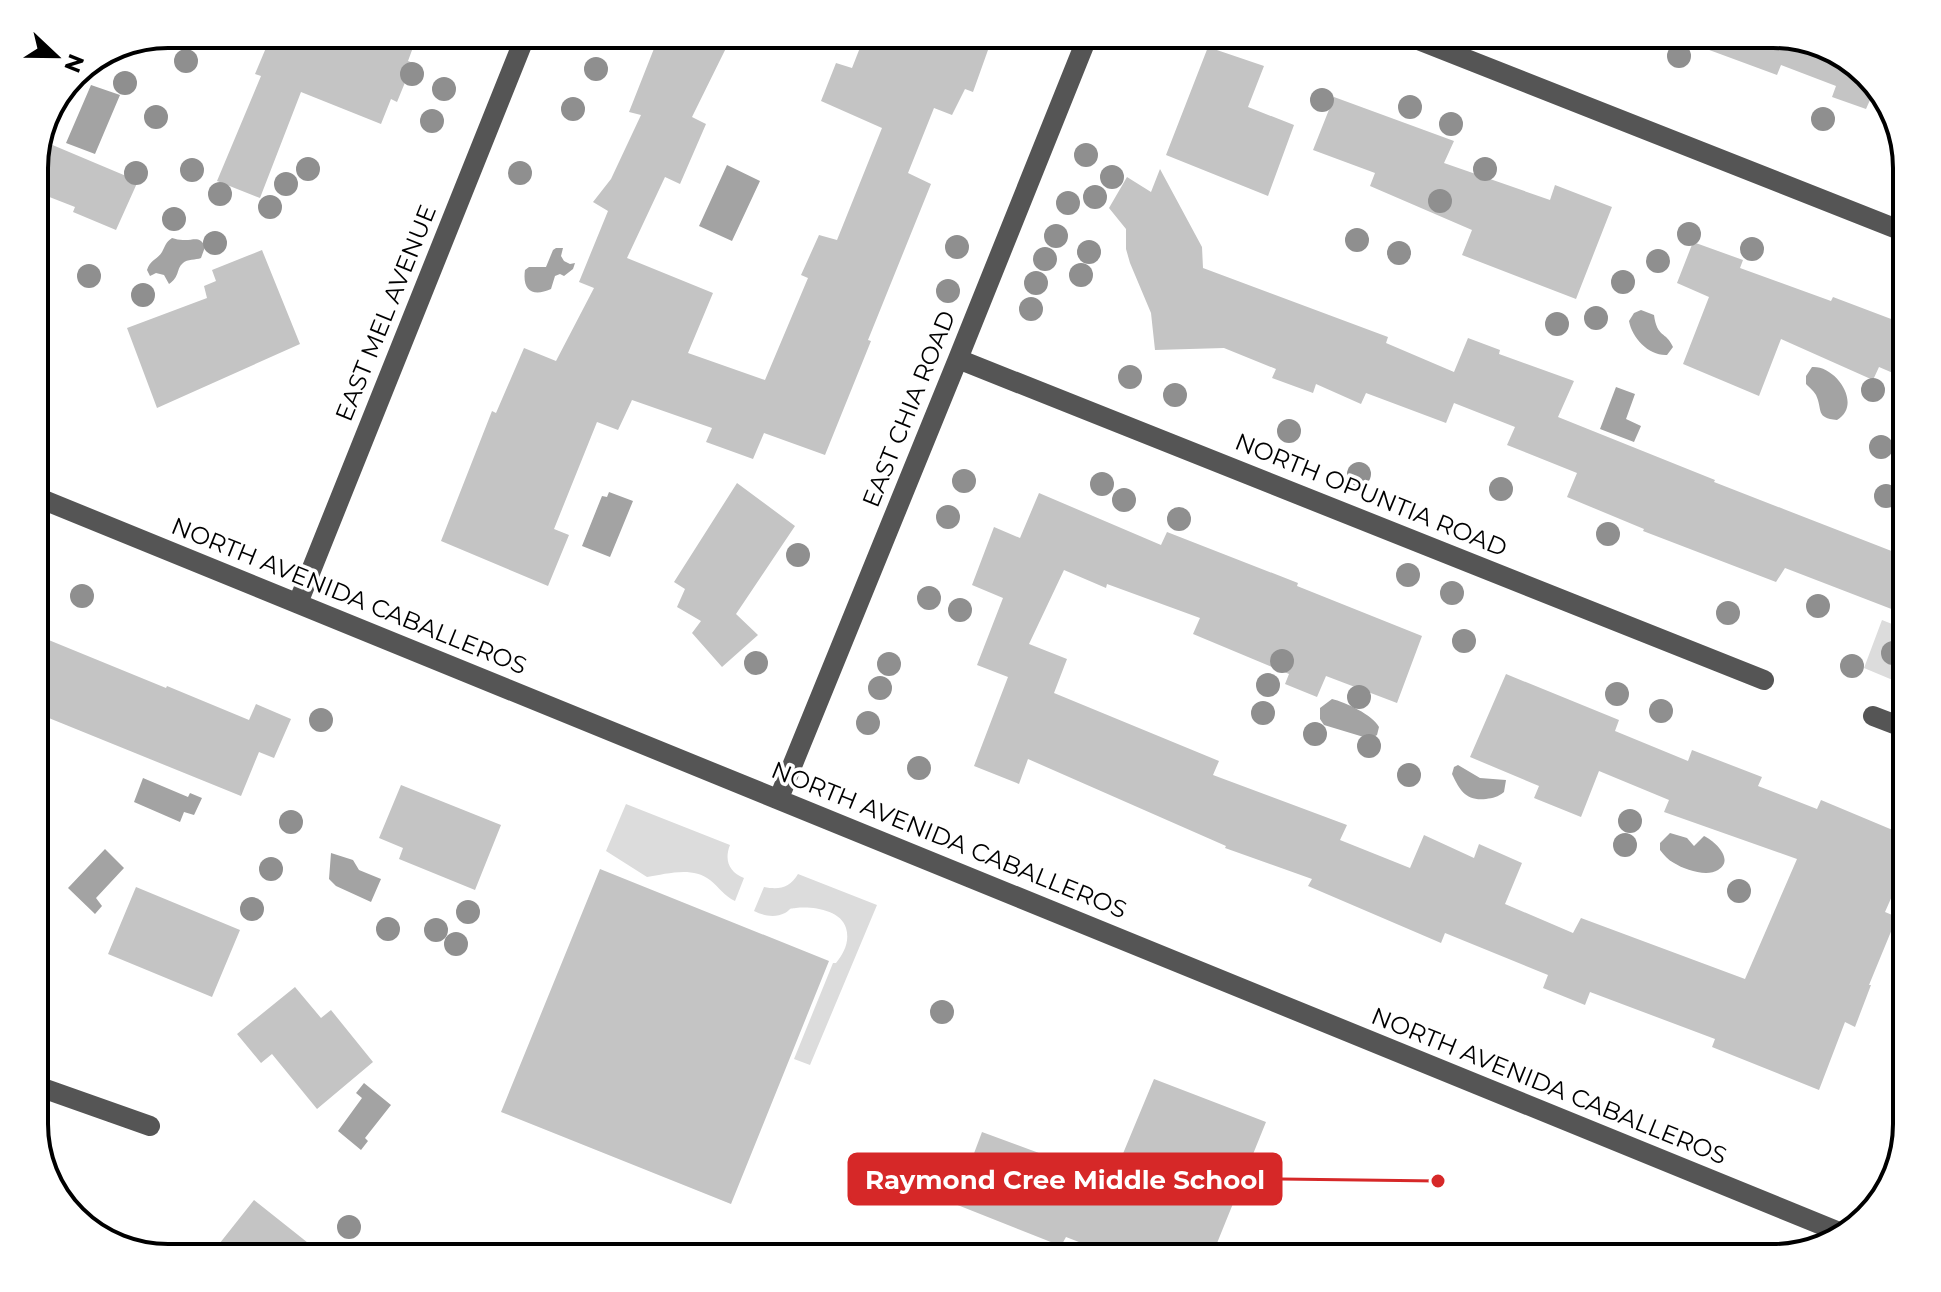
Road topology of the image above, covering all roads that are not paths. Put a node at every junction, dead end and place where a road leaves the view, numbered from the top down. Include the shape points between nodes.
1 (521, 48) edge
2 (1083, 48) edge
3 (1438, 48) edge
4 (1893, 227) edge
5 (958, 359) junction
6 (48, 502) edge
7 (298, 603) junction
8 (1764, 680) dead end
9 (1873, 716) dead end
10 (1893, 724) edge
11 (779, 798) junction
12 (48, 1090) edge
13 (150, 1126) dead end
14 (1831, 1229) edge

1 - 7 street, EAST MEL AVENUE
2 - 5 street, EAST CHIA ROAD
3 - 4 street
5 - 8 street, NORTH OPUNTIA ROAD
5 - 11 street, EAST CHIA ROAD
6 - 7 street, NORTH AVENIDA CABALLEROS
7 - 11 street, NORTH AVENIDA CABALLEROS
9 - 10 street
11 - 14 street, NORTH AVENIDA CABALLEROS
12 - 13 street

